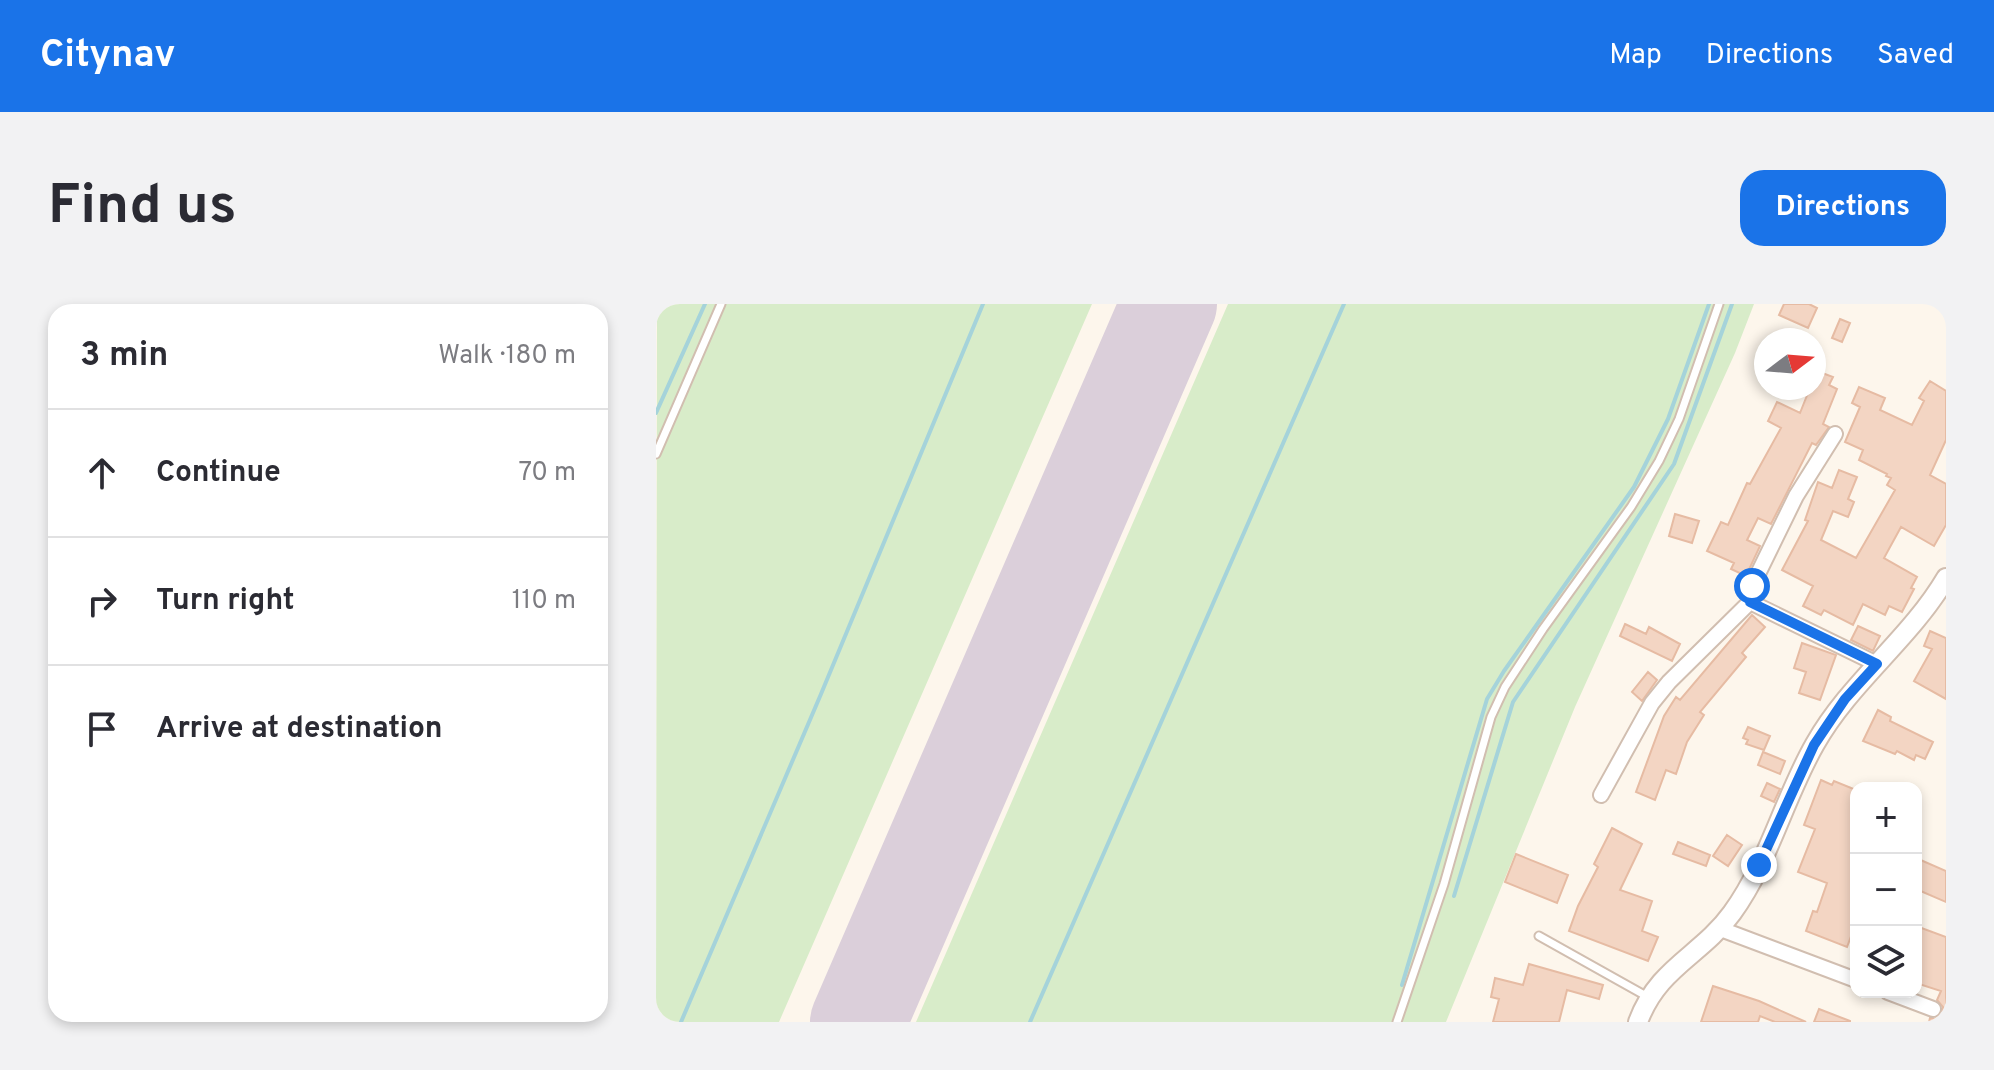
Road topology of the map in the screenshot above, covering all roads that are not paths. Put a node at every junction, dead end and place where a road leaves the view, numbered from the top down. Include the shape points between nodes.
1 (721, 304) edge
2 (1719, 304) edge
3 (1835, 434) dead end
4 (656, 454) edge
5 (1946, 578) edge
6 (1750, 602) junction
7 (1877, 664) junction
8 (1601, 795) dead end
9 (1718, 928) junction
10 (1539, 936) dead end
11 (1850, 978) edge
12 (1648, 997) junction
13 (1904, 998) edge
14 (1933, 1009) dead end
15 (1397, 1022) edge
16 (1638, 1022) edge

1 - 4 lane
2 - 15 lane via 1659,461 1496,707
3 - 6 street via 1796,496 1752,586
5 - 7 street
6 - 7 street
6 - 8 street via 1652,703
7 - 9 street via 1814,745 1759,865 1732,914
9 - 11 street
9 - 12 street
10 - 12 lane
12 - 16 street
13 - 14 street

